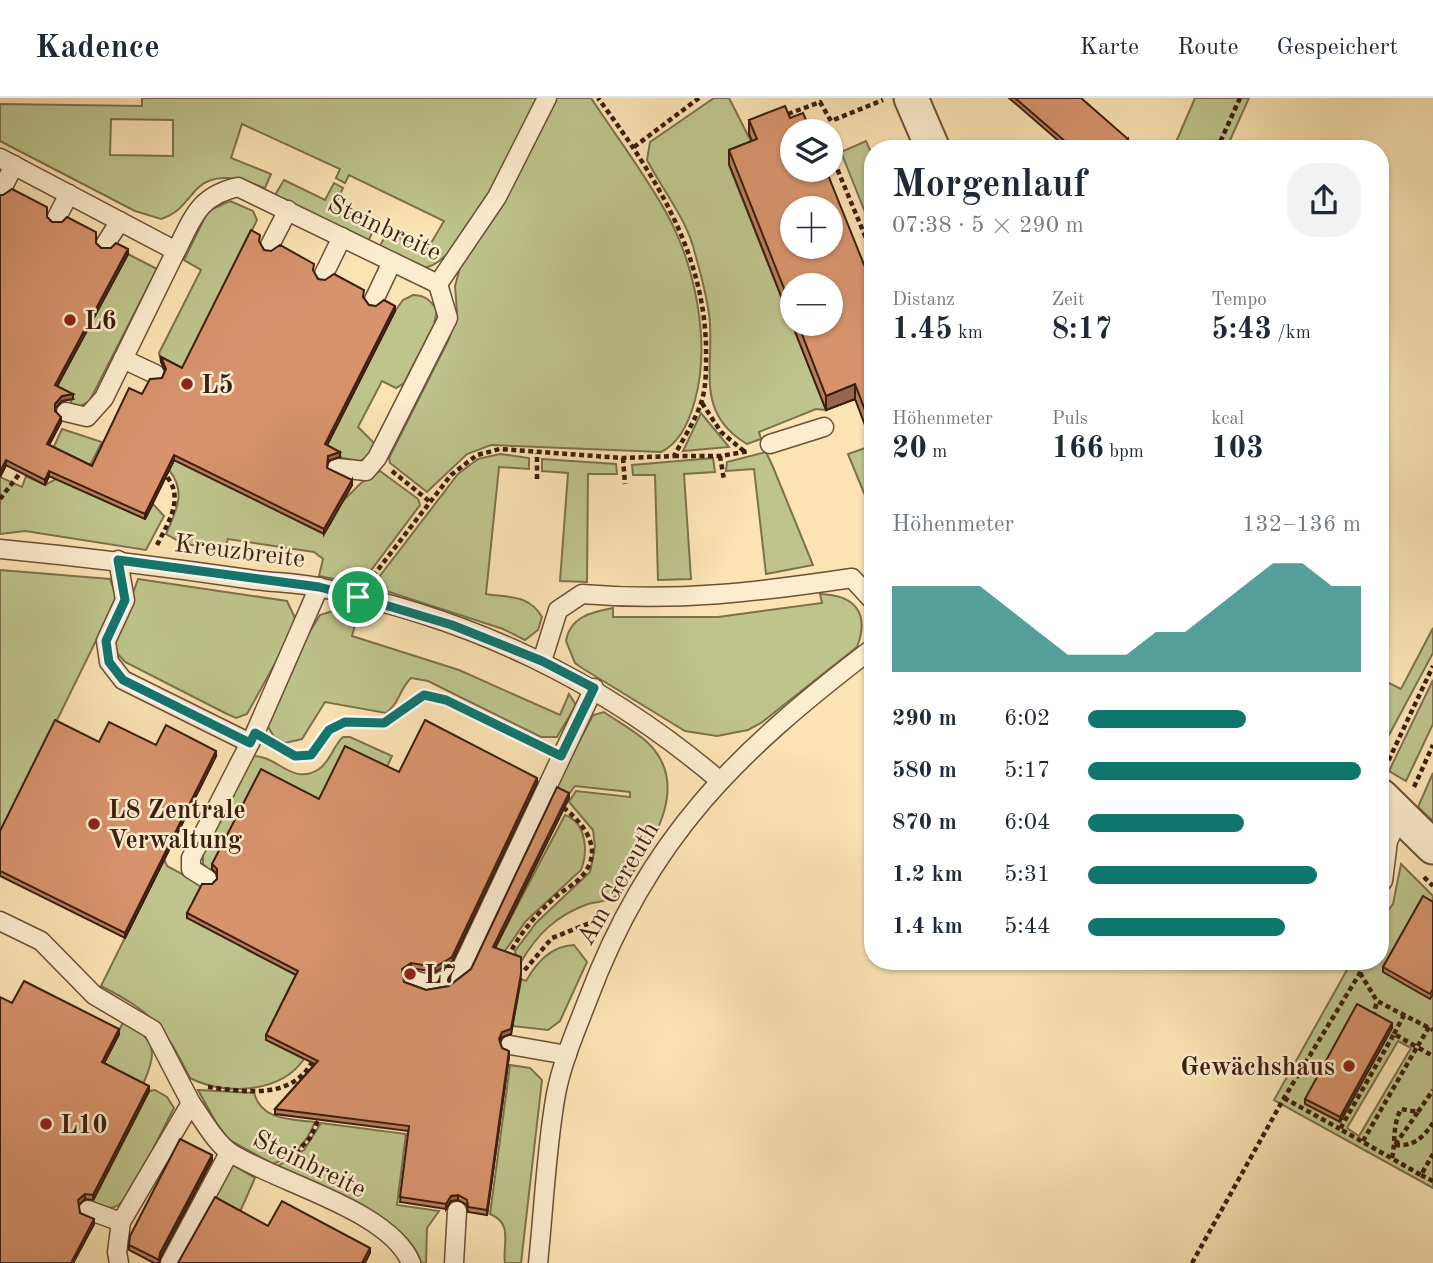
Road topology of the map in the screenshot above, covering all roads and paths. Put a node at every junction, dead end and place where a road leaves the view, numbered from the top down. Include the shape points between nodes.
1 (547, 98) edge
2 (598, 98) edge
3 (699, 98) edge
4 (1240, 98) edge
5 (897, 99) edge
6 (818, 100) edge
7 (788, 114) edge
8 (830, 119) edge
9 (837, 119) edge
10 (927, 140) edge
11 (1221, 140) edge
12 (634, 147) junction
13 (7, 162) edge
14 (843, 182) edge
15 (2, 189) edge
16 (69, 194) junction
17 (288, 210) junction
18 (57, 217) dead end
19 (120, 221) junction
20 (864, 233) edge
21 (342, 237) junction
22 (106, 243) dead end
23 (270, 245) dead end
24 (176, 251) junction
25 (393, 262) junction
26 (324, 274) dead end
27 (438, 284) junction
28 (374, 300) dead end
29 (123, 359) junction
30 (155, 374) dead end
31 (702, 402) junction
32 (66, 412) dead end
33 (824, 427) dead end
34 (770, 444) joint
35 (537, 453) junction
36 (746, 453) junction
37 (674, 456) junction
38 (720, 456) junction
39 (377, 458) junction
40 (623, 458) junction
41 (25, 466) edge
42 (337, 468) dead end
43 (160, 469) edge
44 (537, 479) dead end
45 (724, 480) dead end
46 (625, 484) dead end
47 (0, 499) edge
48 (429, 501) junction
49 (0, 549) edge
50 (118, 560) junction
51 (147, 565) junction
52 (319, 587) junction
53 (864, 591) edge
54 (358, 597) junction
55 (864, 655) edge
56 (542, 661) junction
57 (1433, 666) edge
58 (594, 688) junction
59 (252, 738) junction
60 (1433, 745) edge
61 (561, 756) junction
62 (1389, 762) edge
63 (719, 779) junction
64 (1391, 806) edge
65 (564, 808) edge
66 (1389, 829) edge
67 (1433, 847) edge
68 (207, 879) dead end
69 (0, 921) edge
70 (569, 929) dead end
71 (503, 967) edge
72 (513, 969) edge
73 (1361, 970) edge
74 (1360, 973) junction
75 (412, 979) dead end
76 (1377, 1002) junction
77 (1404, 1015) junction
78 (1373, 1017) edge
79 (1431, 1029) edge
80 (1394, 1034) junction
81 (510, 1045) dead end
82 (318, 1047) edge
83 (1418, 1048) junction
84 (567, 1055) junction
85 (1433, 1056) edge
86 (180, 1081) junction
87 (1433, 1090) edge
88 (1284, 1098) junction
89 (191, 1103) junction
90 (1418, 1112) junction
91 (318, 1121) edge
92 (1433, 1123) edge
93 (1340, 1129) junction
94 (1363, 1141) junction
95 (1395, 1144) junction
96 (229, 1153) junction
97 (1433, 1154) edge
98 (1392, 1158) junction
99 (267, 1170) junction
100 (1421, 1175) junction
101 (1433, 1181) edge
102 (88, 1210) dead end
103 (457, 1211) dead end
104 (121, 1222) junction
105 (119, 1263) edge
106 (170, 1263) edge
107 (411, 1263) edge
108 (454, 1263) edge
109 (538, 1263) edge
110 (1192, 1263) edge

1 - 27 lane, Steinbreite via 497,197
2 - 12 path
3 - 12 path
4 - 11 path
5 - 9 path
5 - 10 street
6 - 7 path
6 - 8 path
12 - 31 path via 671,209 691,257 705,331
13 - 15 lane
13 - 16 lane
14 - 20 path
16 - 18 lane
16 - 19 lane
17 - 21 lane, Steinbreite
17 - 23 lane
17 - 24 lane, Steinbreite via 238,187 216,192 196,212
19 - 22 lane
19 - 24 lane
21 - 25 lane, Steinbreite
21 - 26 lane
24 - 29 lane, Steinbreite
25 - 27 lane, Steinbreite
25 - 28 lane
27 - 39 lane via 448,318
29 - 30 lane
29 - 32 lane, Steinbreite via 104,398 87,418
31 - 36 path via 721,432
31 - 37 path
33 - 34 lane
34 - 36 path
35 - 40 path
35 - 44 path
35 - 48 path via 500,449 477,455
36 - 38 path
37 - 38 path
37 - 40 path
38 - 45 path
39 - 42 lane via 366,471
39 - 48 path
40 - 46 path
41 - 47 path
43 - 51 path via 172,481 177,496
48 - 54 path
49 - 50 lane, Kreuzbreite
50 - 51 lane, Kreuzbreite
50 - 59 lane via 125,600 106,641 109,662 123,680
51 - 52 lane, Kreuzbreite
52 - 54 lane, Kreuzbreite
52 - 59 lane
53 - 56 lane via 852,578 735,595 625,598 582,594 558,610
54 - 56 lane, Kreuzbreite via 452,625
55 - 63 lane, Am Gereuth
56 - 58 lane, Kreuzbreite
57 - 62 path
58 - 61 lane
58 - 63 lane, Kreuzbreite via 668,737
59 - 61 path via 295,756 311,755 329,730 345,722 384,723 424,695 446,700
59 - 68 lane via 191,858 191,869
60 - 64 path
61 - 75 lane via 461,969 439,984
63 - 84 lane, Am Gereuth via 678,828 625,913
64 - 66 lane
64 - 67 street
65 - 71 path via 582,822 590,836 589,863 578,881 554,897 528,926
69 - 86 lane, Steinbreite via 41,941 94,995 153,1030
70 - 72 path via 541,947 523,972
73 - 74 path
74 - 76 path
74 - 88 path
76 - 77 path
76 - 78 path
77 - 79 path
77 - 80 path
79 - 83 path
80 - 83 path
80 - 93 path
81 - 84 lane
82 - 86 path via 307,1071 282,1089 217,1089
83 - 85 path
83 - 94 path
84 - 109 lane, Am Gereuth via 556,1094
86 - 89 lane, Steinbreite
87 - 90 path
88 - 93 path
88 - 110 path
89 - 96 lane, Steinbreite
89 - 104 lane
90 - 95 path
90 - 95 path via 1401,1109 1394,1126
91 - 99 path via 300,1152
92 - 95 path via 1412,1144
93 - 94 path
94 - 98 path
95 - 98 path
96 - 99 lane, Steinbreite
96 - 106 lane
97 - 100 path
98 - 100 path
99 - 107 lane, Steinbreite via 376,1225 404,1245
100 - 101 path
102 - 104 lane
103 - 108 lane
104 - 105 lane

